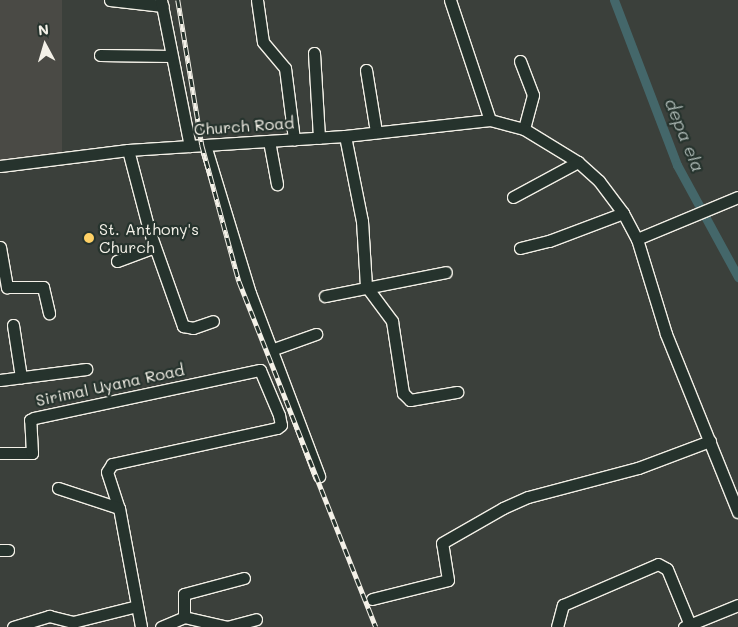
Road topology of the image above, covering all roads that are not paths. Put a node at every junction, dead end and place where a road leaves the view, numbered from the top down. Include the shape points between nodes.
1 (110, 0) edge
2 (256, 0) edge
3 (450, 0) edge
4 (162, 3) edge
5 (314, 53) dead end
6 (100, 55) dead end
7 (171, 56) junction
8 (520, 61) dead end
9 (366, 70) dead end
10 (490, 120) junction
11 (524, 129) junction
12 (376, 132) junction
13 (345, 136) junction
14 (318, 138) junction
15 (294, 139) junction
16 (269, 141) junction
17 (205, 145) junction
18 (190, 146) junction
19 (128, 150) junction
20 (578, 162) junction
21 (0, 166) edge
22 (277, 184) dead end
23 (513, 197) dead end
24 (738, 197) edge
25 (623, 213) junction
26 (637, 239) junction
27 (0, 247) edge
28 (155, 247) junction
29 (520, 248) dead end
30 (117, 261) dead end
31 (446, 272) dead end
32 (366, 286) junction
33 (325, 296) dead end
34 (49, 313) dead end
35 (213, 321) dead end
36 (13, 325) dead end
37 (316, 334) dead end
38 (270, 350) junction
39 (86, 368) dead end
40 (21, 377) junction
41 (0, 380) edge
42 (457, 392) dead end
43 (710, 441) junction
44 (0, 453) edge
45 (319, 476) dead end
46 (58, 488) dead end
47 (119, 508) junction
48 (738, 512) edge
49 (244, 578) dead end
50 (372, 599) dead end
51 (738, 605) edge
52 (137, 606) junction
53 (184, 617) junction
54 (256, 619) dead end
55 (687, 626) edge
56 (13, 627) edge
57 (141, 627) edge
58 (161, 627) edge
59 (227, 627) edge
60 (557, 627) edge

1 - 4 street
2 - 15 street via 263,42 285,68
3 - 10 street
4 - 7 street
5 - 14 street
6 - 7 street
7 - 18 street
8 - 11 street via 532,95
9 - 12 street
10 - 11 street
10 - 12 street, Church Road
11 - 20 street
12 - 13 street, Church Road
13 - 14 street, Church Road
13 - 32 street via 365,255
14 - 15 street, Church Road
15 - 16 street, Church Road
16 - 17 street, Church Road
16 - 22 street
17 - 18 street, Church Road
17 - 38 street
18 - 19 street, Church Road
19 - 21 street, Church Road
19 - 28 street
20 - 23 street
20 - 25 street via 599,181
24 - 26 street
25 - 26 street
25 - 29 street via 549,241
26 - 43 street via 666,334
27 - 34 street via 7,287 43,287
28 - 30 street
28 - 35 street via 183,326
31 - 32 street via 394,285
32 - 33 street
32 - 42 street via 392,321 405,398
36 - 40 street
37 - 38 street
38 - 45 street
39 - 40 street
40 - 41 street
43 - 48 street
43 - 50 street via 638,468 528,497 503,508 442,543 442,565 448,580
44 - 47 street, Sirimal Uyana Road via 32,453 30,420 34,418 260,370 281,425 112,464 107,472
46 - 47 street
47 - 52 street
49 - 53 street via 184,594
51 - 55 street
52 - 56 street via 73,622 48,616
52 - 57 street
53 - 58 street
53 - 59 street
54 - 59 street
55 - 60 street via 667,569 658,564 562,605

